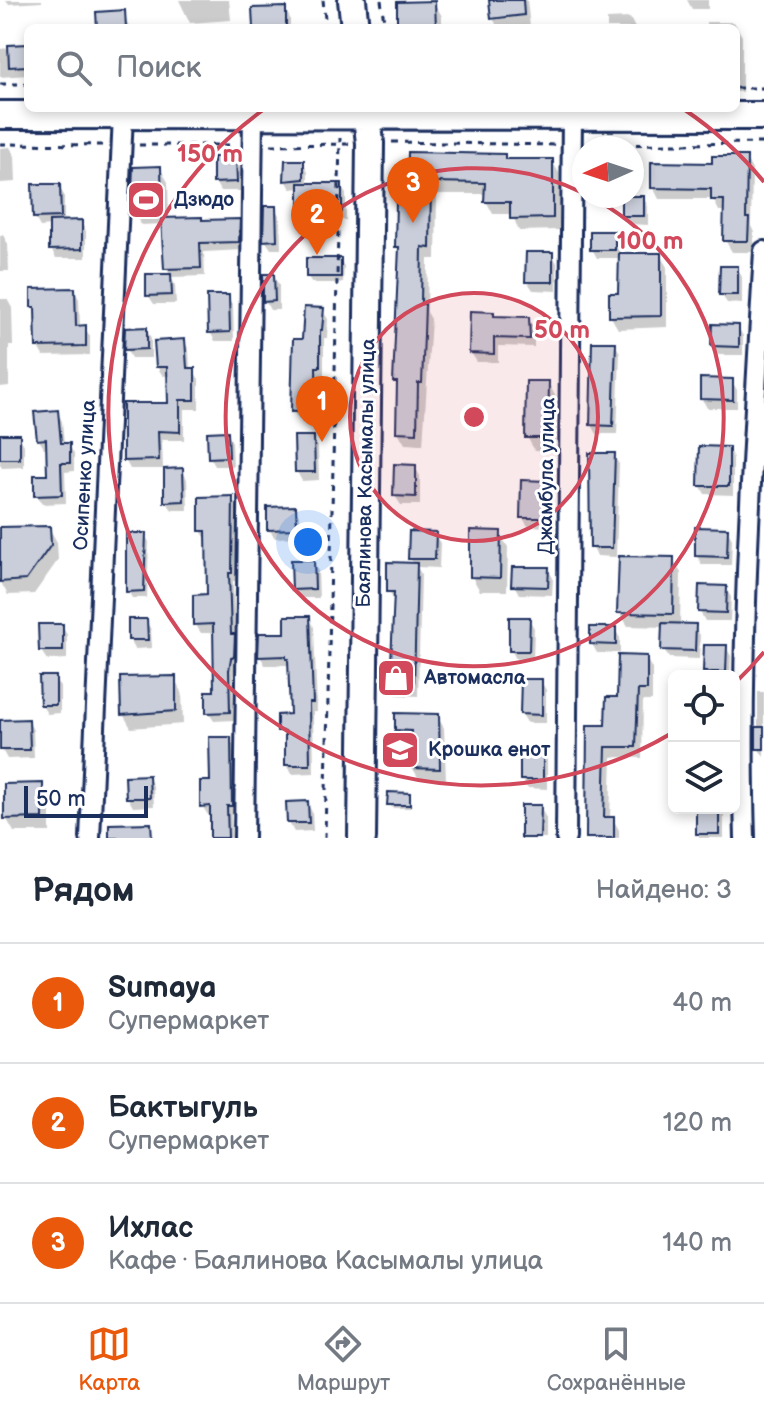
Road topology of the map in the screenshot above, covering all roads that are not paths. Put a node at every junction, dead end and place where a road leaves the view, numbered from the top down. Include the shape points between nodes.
1 (352, 0) edge
2 (355, 24) edge
3 (366, 112) edge
4 (253, 114) junction
5 (572, 114) junction
6 (0, 115) edge
7 (123, 115) junction
8 (764, 116) edge
9 (764, 251) edge
10 (90, 838) edge
11 (244, 838) edge
12 (362, 838) edge
13 (566, 838) edge
14 (745, 838) edge

1 - 2 main road
3 - 4 main road
3 - 5 main road
3 - 12 main road, Баялинова Касымалы улица via 370,143
4 - 7 main road
4 - 11 street
5 - 8 main road
5 - 13 street, Джамбула улица
6 - 7 main road
7 - 10 street, Осипенко улица
9 - 14 street via 748,548

